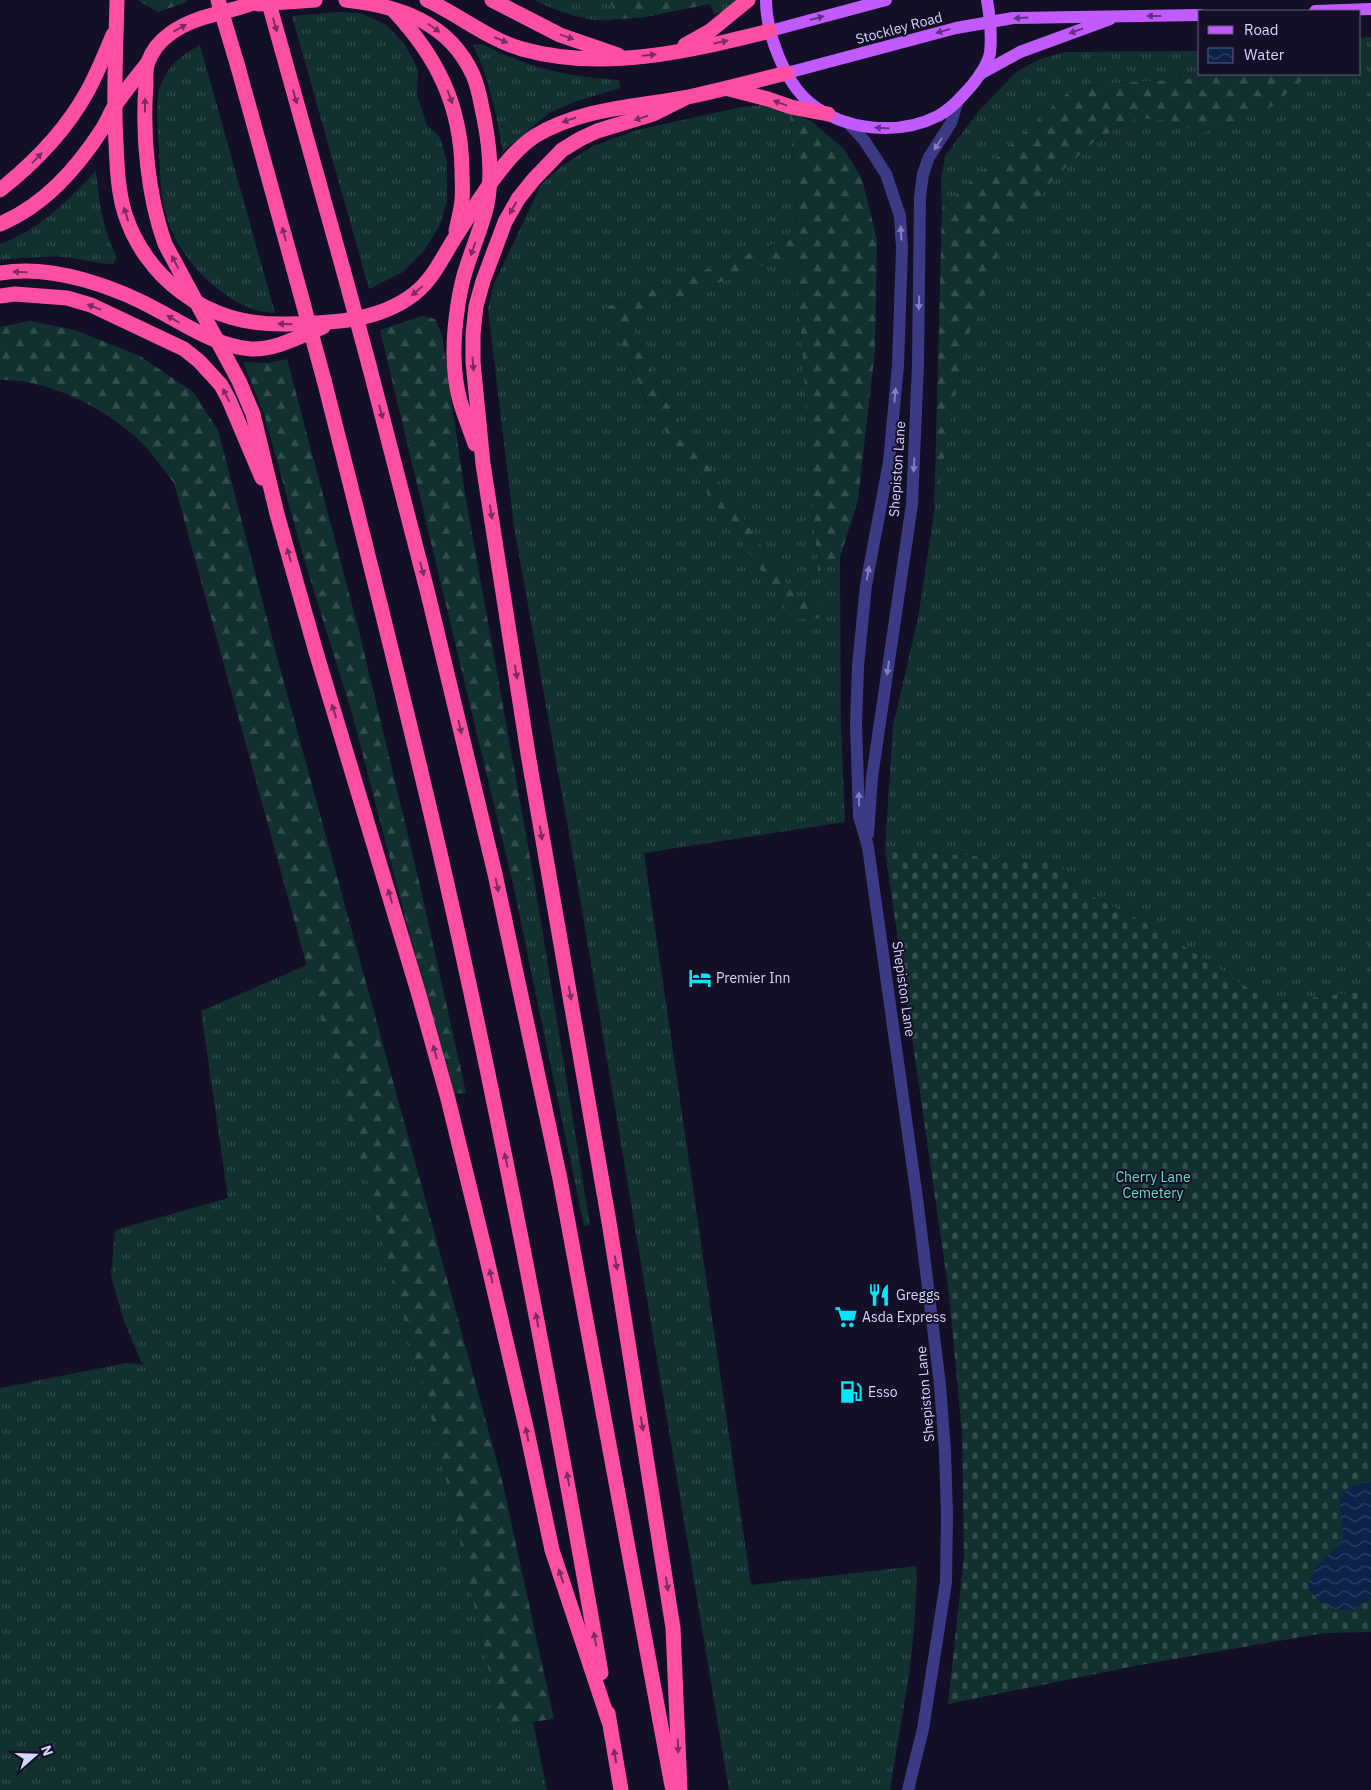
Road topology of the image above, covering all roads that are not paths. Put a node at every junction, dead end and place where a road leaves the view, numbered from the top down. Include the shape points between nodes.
1 (116, 0) edge
2 (218, 0) edge
3 (268, 0) edge
4 (315, 0) edge
5 (346, 0) edge
6 (427, 0) edge
7 (492, 0) edge
8 (748, 0) edge
9 (766, 0) edge
10 (886, 0) edge
11 (987, 0) edge
12 (256, 2) edge
13 (388, 3) edge
14 (1371, 9) edge
15 (1343, 10) edge
16 (1122, 16) junction
17 (1198, 16) edge
18 (991, 21) junction
19 (116, 26) junction
20 (770, 31) junction
21 (673, 52) junction
22 (624, 57) junction
23 (147, 63) junction
24 (787, 73) junction
25 (980, 74) junction
26 (727, 88) junction
27 (685, 98) junction
28 (958, 100) junction
29 (114, 108) junction
30 (828, 114) junction
31 (847, 122) junction
32 (490, 185) junction
33 (0, 190) edge
34 (0, 224) edge
35 (455, 237) junction
36 (0, 273) edge
37 (0, 296) edge
38 (198, 305) junction
39 (334, 323) junction
40 (217, 340) junction
41 (483, 464) junction
42 (277, 514) junction
43 (868, 847) junction
44 (610, 1722) junction
45 (621, 1790) edge
46 (673, 1790) edge
47 (680, 1790) edge
48 (908, 1790) edge

1 - 19 highway
44 -> 2 highway, bridge via 516,1209 452,904 387,627 324,380
3 -> 46 highway, bridge via 428,594 493,864 558,1169
4 - 12 highway
5 - 13 highway
6 -> 22 highway via 488,35 521,49 592,60
7 -> 22 highway via 560,35
8 - 21 highway via 710,31
9 - 20 main road
20 -> 10 main road
11 - 18 main road
23 -> 12 highway via 158,44 180,27
13 -> 32 highway via 436,29 465,61 473,76 486,127
13 -> 35 highway via 428,54 454,107 462,157 462,199
14 - 15 main road
17 -> 16 main road, Stockley Road
16 -> 18 main road, Stockley Road via 1026,17
16 -> 25 main road via 1054,38
18 -> 24 main road, Stockley Road
18 - 25 main road via 990,54
19 - 29 highway
33 -> 19 highway via 38,156 72,115 88,91
21 -> 20 highway
20 - 24 main road
22 -> 21 highway
23 - 29 highway
38 -> 23 highway via 165,244 151,196 144,103
24 - 26 highway
24 - 30 main road via 810,102
25 - 28 main road
26 - 27 highway
30 -> 26 highway
27 -> 32 highway via 608,110 551,127 511,156
27 -> 41 highway via 653,114 597,131 562,150 518,199 505,222 483,281 473,334
28 -> 31 main road via 940,115 911,126 888,129
28 -> 43 street, Shepiston Lane via 951,123 929,157 920,197 912,504 872,777
29 - 34 highway via 84,156 60,183 30,209
38 -> 29 highway via 156,269 133,233 125,214 117,172
30 - 31 main road
43 -> 31 street, Shepiston Lane via 859,816 858,666 866,585 889,462 898,365 902,248 900,216 886,174 864,140
32 - 35 highway
32 -> 41 highway via 486,209 461,287 454,345 460,400
35 -> 39 highway via 434,272 413,295 379,312
40 -> 36 highway via 136,298 99,284 44,273
42 -> 37 highway via 229,400 199,361 184,349 91,305 67,298
39 -> 38 highway via 260,322 218,314
38 - 40 highway
39 - 40 highway via 266,348 244,348
40 - 42 highway via 253,414
41 -> 47 highway via 531,772 614,1248 673,1628
44 -> 42 highway via 552,1550 448,1099
43 - 48 street, Shepiston Lane via 940,1386 948,1515 946,1582 923,1729
45 -> 44 highway

